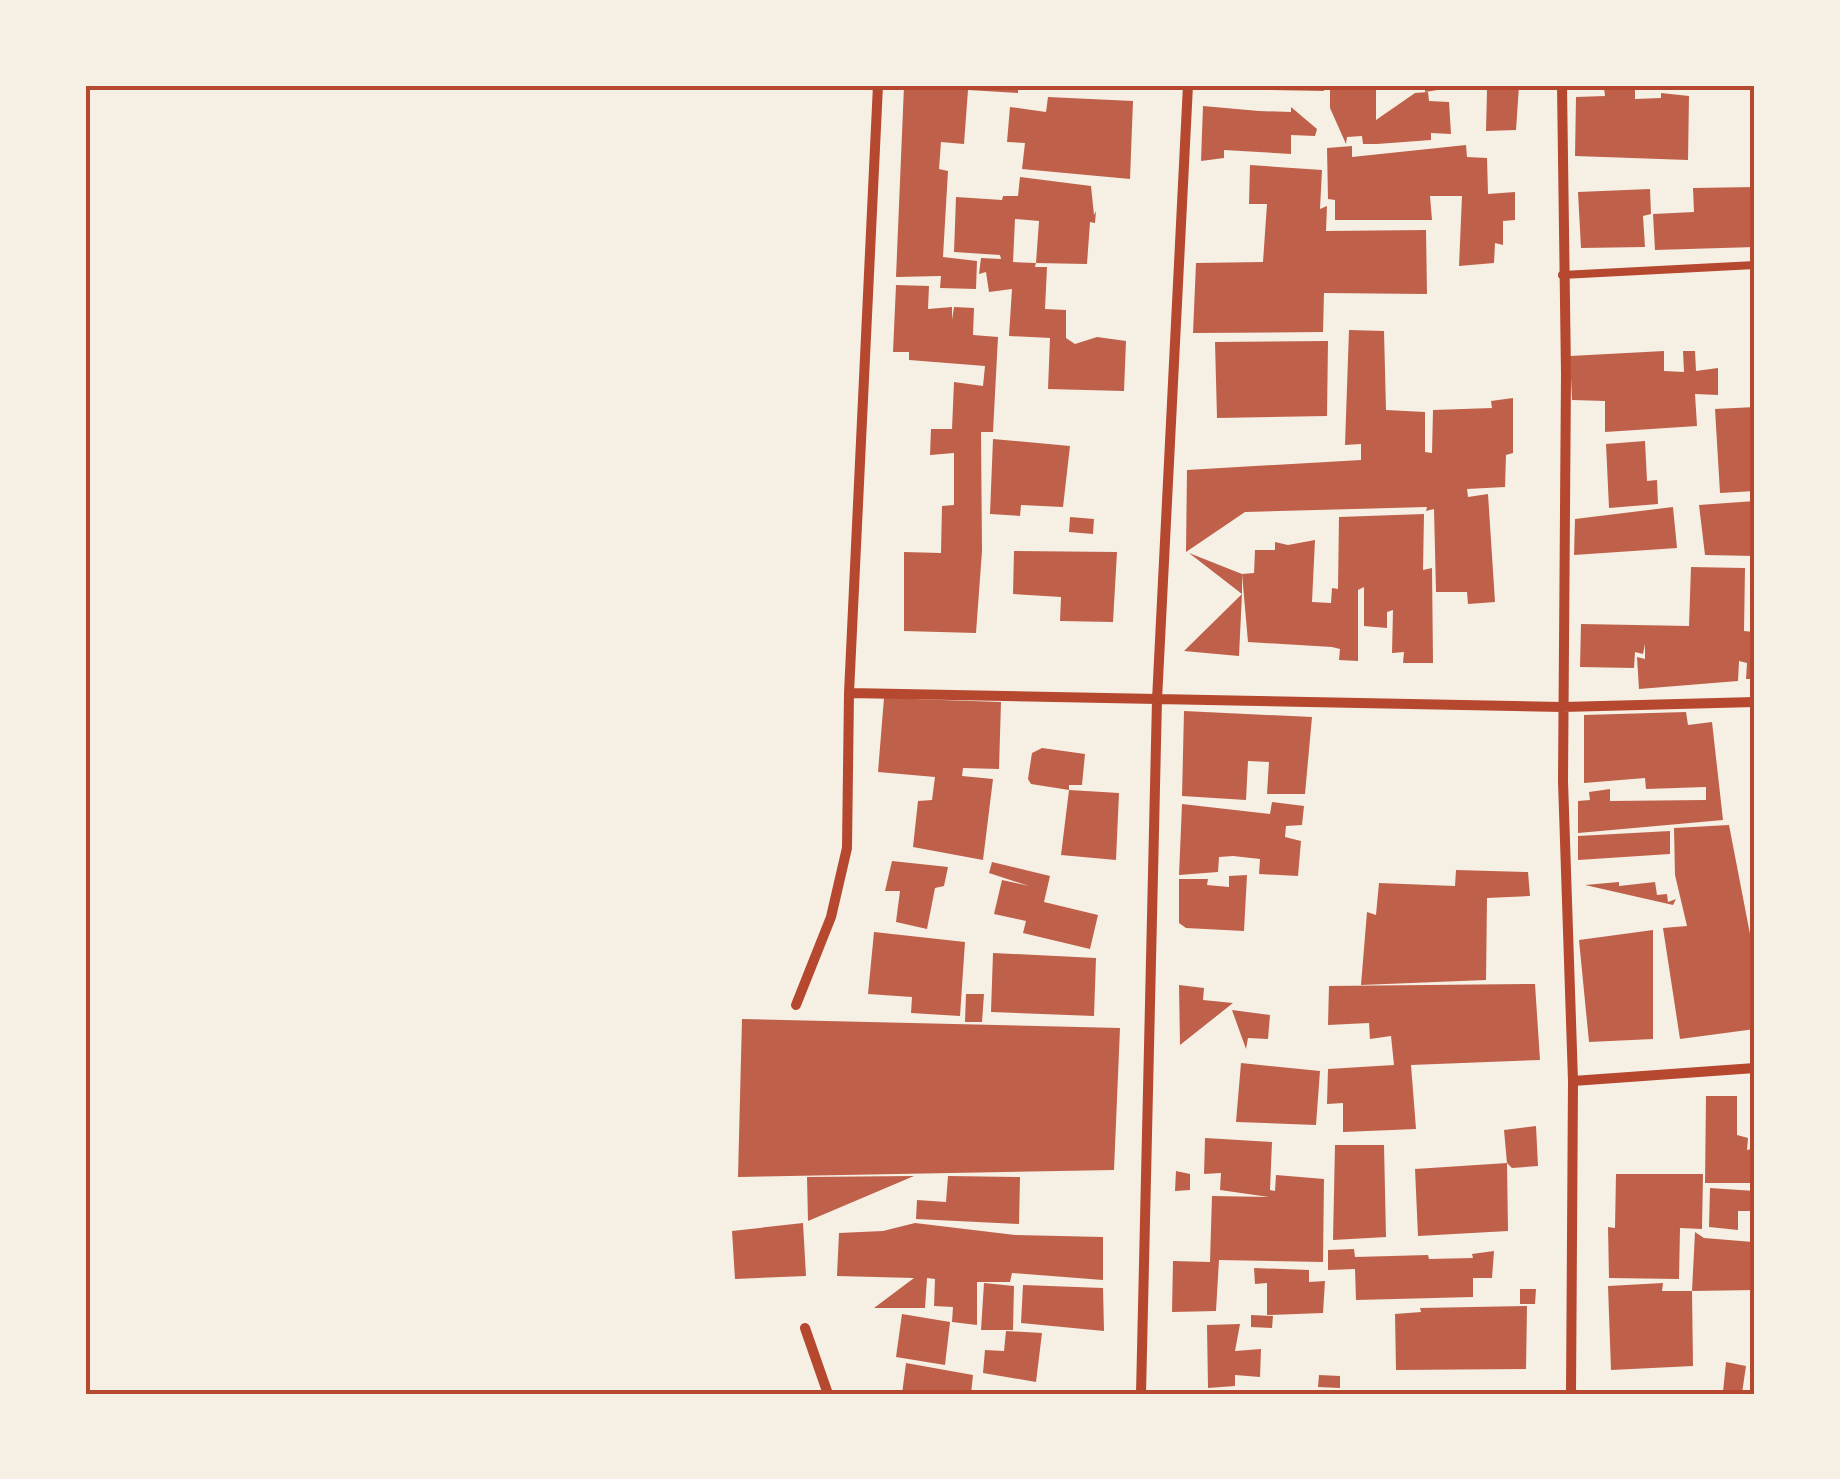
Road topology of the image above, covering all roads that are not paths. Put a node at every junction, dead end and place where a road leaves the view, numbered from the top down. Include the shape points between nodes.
1 (878, 85) edge
2 (1188, 85) edge
3 (1562, 85) edge
4 (1755, 265) edge
5 (1562, 274) junction
6 (849, 692) junction
7 (1157, 700) junction
8 (1755, 702) edge
9 (1564, 707) junction
10 (796, 1005) dead end
11 (1755, 1068) edge
12 (1572, 1082) junction
13 (805, 1328) dead end
14 (828, 1394) edge
15 (1141, 1394) edge
16 (1571, 1394) edge

1 - 6 street
2 - 7 street
3 - 5 street
4 - 5 lane
5 - 9 street
6 - 7 street
6 - 10 street via 847,848 831,917
7 - 9 street
7 - 15 street
8 - 9 street
9 - 12 street
11 - 12 street
12 - 16 street
13 - 14 street

